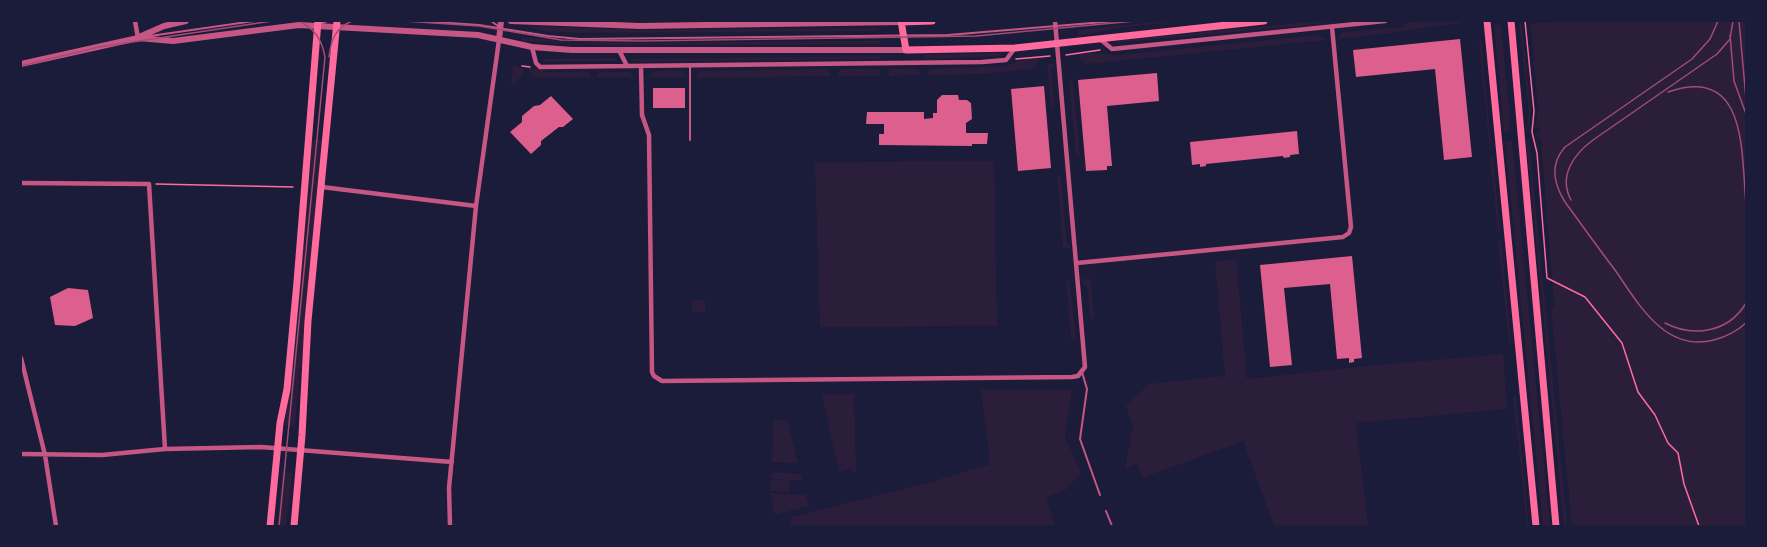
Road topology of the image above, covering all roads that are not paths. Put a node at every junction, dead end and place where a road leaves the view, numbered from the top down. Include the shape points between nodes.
1 (135, 21) edge
2 (186, 21) edge
3 (254, 21) edge
4 (327, 21) edge
5 (420, 21) edge
6 (491, 21) edge
7 (510, 21) edge
8 (932, 21) edge
9 (1116, 21) edge
10 (1264, 21) edge
11 (1385, 21) edge
12 (1487, 21) edge
13 (1511, 21) edge
14 (901, 22) edge
15 (318, 23) edge
16 (337, 24) edge
17 (501, 24) edge
18 (1055, 24) edge
19 (1332, 27) junction
20 (904, 35) junction
21 (138, 38) junction
22 (1100, 39) junction
23 (499, 40) junction
24 (1058, 44) junction
25 (532, 48) junction
26 (1015, 48) junction
27 (619, 50) junction
28 (906, 50) junction
29 (21, 64) edge
30 (627, 66) junction
31 (641, 66) junction
32 (690, 66) junction
33 (690, 140) dead end
34 (21, 183) edge
35 (322, 187) junction
36 (476, 206) junction
37 (1077, 263) junction
38 (21, 358) edge
39 (1082, 372) junction
40 (277, 448) junction
41 (165, 450) junction
42 (301, 450) junction
43 (21, 454) edge
44 (45, 455) junction
45 (452, 462) junction
46 (1100, 495) dead end
47 (1106, 511) dead end
48 (56, 526) edge
49 (270, 526) edge
50 (294, 526) edge
51 (450, 526) edge
52 (1112, 526) edge
53 (1536, 526) edge
54 (1556, 526) edge

1 - 21 street
2 - 21 street
3 - 21 lane
4 - 15 lane
5 - 17 lane
6 - 17 lane
7 - 14 street via 640,26
8 - 14 main road
9 - 18 lane
10 - 22 main road
11 - 19 street
12 - 53 main road
13 - 54 main road
14 - 20 main road
15 - 16 street
15 - 21 street via 173,41
15 - 40 main road via 287,389
16 - 23 street
16 - 35 main road
17 - 20 lane via 548,36 580,39
17 - 23 street
18 - 20 lane
18 - 24 street
19 - 22 street via 1112,49
19 - 37 street via 1349,233 1343,237
20 - 28 main road
21 - 29 street
22 - 24 main road
23 - 25 street
23 - 36 street
24 - 26 main road
24 - 37 street
25 - 27 street
25 - 30 street via 540,67
26 - 28 main road
26 - 32 street via 1006,60
27 - 28 street
27 - 30 street
30 - 31 street
31 - 32 street
31 - 39 street via 642,115 650,141 652,372 657,380 1072,377
32 - 33 lane
34 - 41 street via 149,184
35 - 36 street
35 - 42 main road via 305,361
36 - 45 street
37 - 39 street via 1085,367
38 - 44 street
39 - 46 lane via 1087,389 1080,439
40 - 41 street
40 - 42 street
40 - 49 main road
41 - 44 street
42 - 45 street
42 - 50 main road
43 - 44 street
44 - 48 street
45 - 51 street
47 - 52 lane

